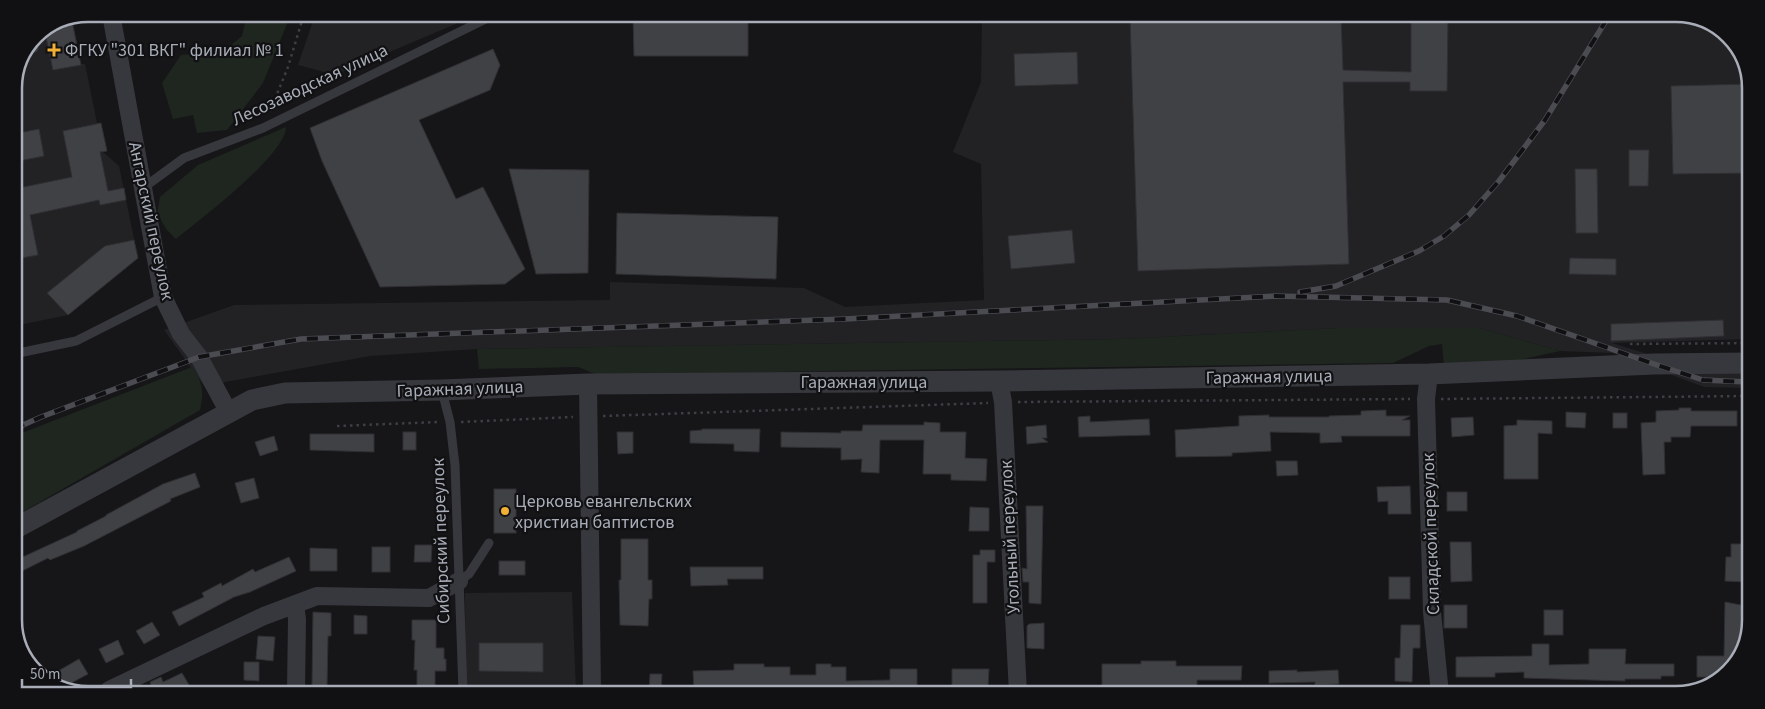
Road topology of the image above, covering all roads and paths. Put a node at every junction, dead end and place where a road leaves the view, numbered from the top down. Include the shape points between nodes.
1 (112, 22) edge
2 (302, 22) edge
3 (480, 22) edge
4 (263, 128) junction
5 (143, 188) junction
6 (163, 297) junction
7 (1742, 343) edge
8 (1630, 344) dead end
9 (23, 352) edge
10 (1742, 363) edge
11 (1429, 374) junction
12 (999, 381) junction
13 (588, 384) junction
14 (442, 390) junction
15 (1742, 396) edge
16 (1426, 399) junction
17 (1003, 402) junction
18 (229, 413) junction
19 (587, 416) junction
20 (450, 422) junction
21 (337, 426) dead end
22 (23, 524) edge
23 (489, 543) dead end
24 (459, 581) junction
25 (295, 605) junction
26 (117, 686) edge
27 (296, 686) edge
28 (463, 686) edge
29 (592, 686) edge
30 (1018, 686) edge
31 (1439, 686) edge

1 - 5 street, Ангарский переулок
2 - 4 path via 288,67
3 - 4 lane, Лесозаводская улица
4 - 5 lane, Лесозаводская улица via 184,158
5 - 6 street, Ангарский переулок
6 - 9 lane via 76,341
6 - 18 street, Ангарский переулок via 181,334 199,357
7 - 8 path
10 - 11 street, Гаражная улица
11 - 12 street, Гаражная улица
11 - 16 street, Складской переулок
12 - 13 street, Гаражная улица
12 - 17 street, Угольный переулок
13 - 14 street, Гаражная улица
13 - 19 street
14 - 18 street, Гаражная улица via 285,393 252,400
14 - 20 lane, Сибирский переулок
15 - 16 path
16 - 17 path
16 - 31 street, Складской переулок via 1432,612
17 - 19 path
17 - 30 street, Угольный переулок
18 - 22 street, Гаражная улица
19 - 20 path
19 - 29 street
20 - 21 path
20 - 24 lane, Сибирский переулок via 455,465
23 - 24 lane via 469,574
24 - 25 street via 429,598 317,596
24 - 28 lane, Сибирский переулок
25 - 26 street via 264,616
25 - 27 street

